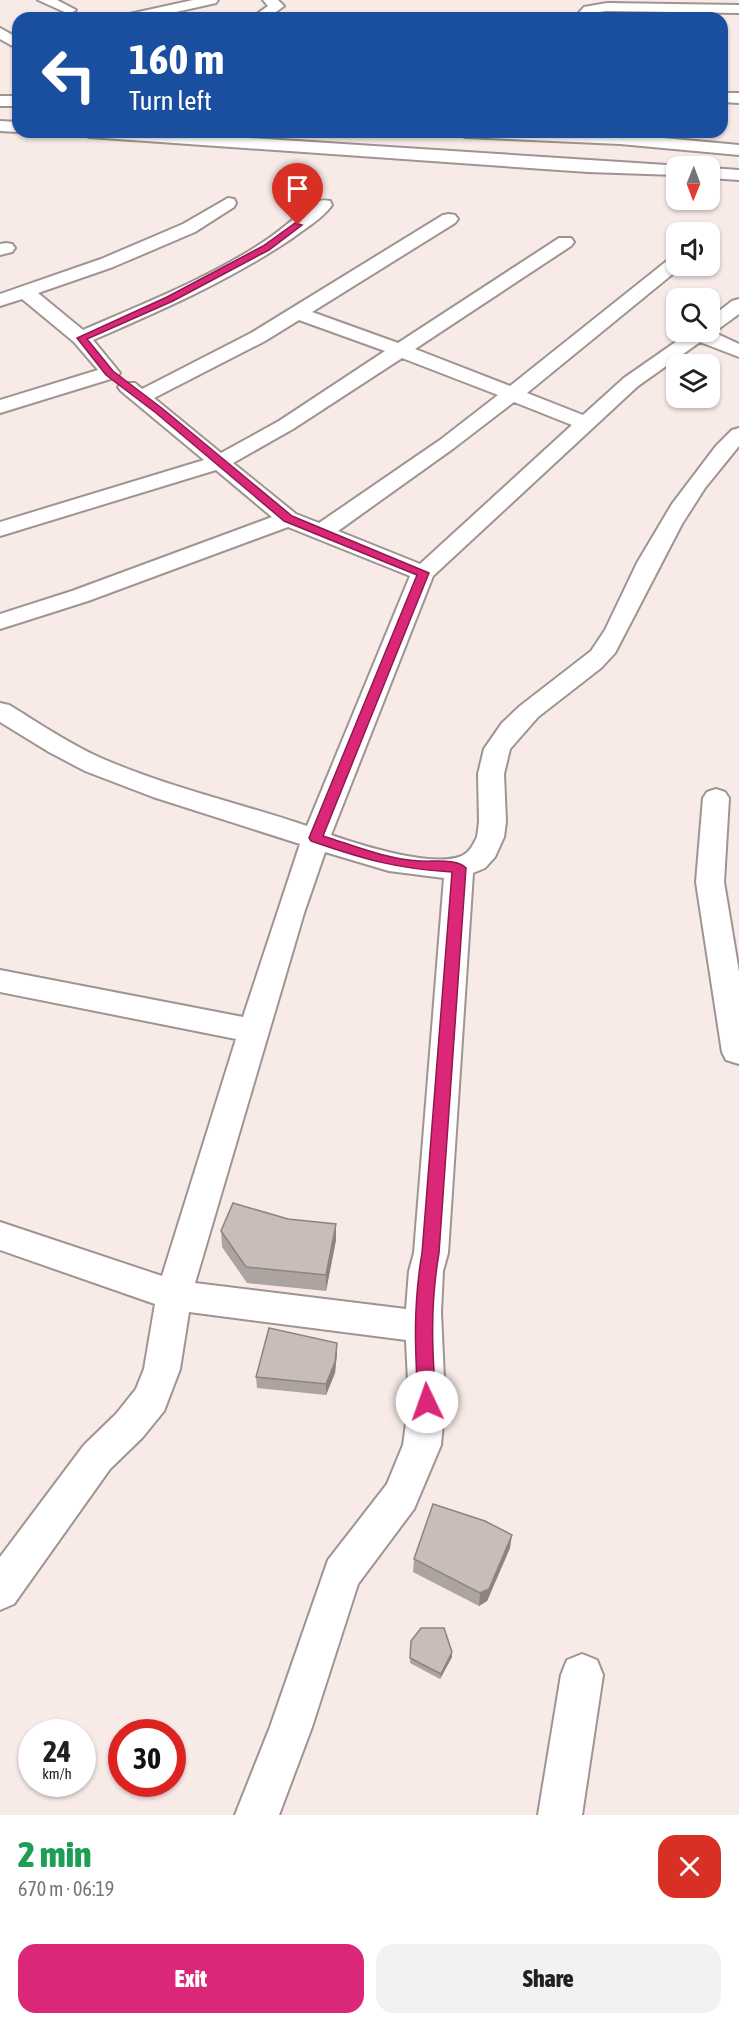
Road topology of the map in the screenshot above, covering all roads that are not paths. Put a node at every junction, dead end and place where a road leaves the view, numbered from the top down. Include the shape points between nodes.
1 (45, 0) edge
2 (211, 0) edge
3 (739, 9) edge
4 (69, 10) dead end
5 (157, 12) edge
6 (586, 12) edge
7 (0, 32) edge
8 (12, 49) edge
9 (174, 138) edge
10 (598, 138) edge
11 (739, 150) edge
12 (666, 170) edge
13 (720, 174) edge
14 (739, 176) edge
15 (228, 204) dead end
16 (324, 204) dead end
17 (449, 219) dead end
18 (565, 242) dead end
19 (666, 270) edge
20 (25, 292) junction
21 (0, 300) edge
22 (739, 305) edge
23 (298, 313) junction
24 (720, 319) edge
25 (81, 338) junction
26 (720, 340) edge
27 (687, 342) edge
28 (400, 350) junction
29 (739, 351) edge
30 (110, 373) junction
31 (510, 395) junction
32 (141, 397) junction
33 (0, 407) edge
34 (586, 424) junction
35 (739, 434) edge
36 (220, 462) junction
37 (288, 519) junction
38 (0, 529) edge
39 (320, 533) junction
40 (423, 573) junction
41 (0, 622) edge
42 (0, 711) edge
43 (716, 798) dead end
44 (315, 838) junction
45 (459, 868) junction
46 (0, 981) edge
47 (255, 1030) junction
48 (739, 1052) edge
49 (0, 1236) edge
50 (174, 1295) junction
51 (422, 1327) junction
52 (0, 1590) edge
53 (582, 1676) dead end
54 (257, 1815) edge
55 (560, 1815) edge

1 - 4 street
2 - 5 street
3 - 6 street via 607,7
7 - 8 street
9 - 12 street
10 - 11 street
13 - 14 street
15 - 20 street via 189,228
16 - 25 street via 266,248 170,299
17 - 23 street
18 - 28 street
19 - 31 street
20 - 21 street
20 - 25 street
22 - 24 street
23 - 28 street
23 - 32 street
25 - 30 street
26 - 29 street
27 - 34 street via 631,382
28 - 31 street
28 - 36 street via 286,425
30 - 32 street
30 - 33 street
31 - 34 street
31 - 39 street
32 - 36 street
34 - 40 street
35 - 45 street via 720,452 668,530 616,633 598,658 527,712 495,750 489,843 477,860
36 - 37 street
36 - 38 street
37 - 39 street
37 - 41 street
39 - 40 street
40 - 44 street
42 - 44 street via 93,765
43 - 48 street via 710,882
44 - 45 street via 375,858
44 - 47 street
45 - 51 street via 431,1253
46 - 47 street
47 - 50 street
49 - 50 street
50 - 51 street
50 - 52 street via 162,1369 151,1399 97,1457
51 - 54 street via 427,1402 422,1445 401,1496 342,1574
53 - 55 street

